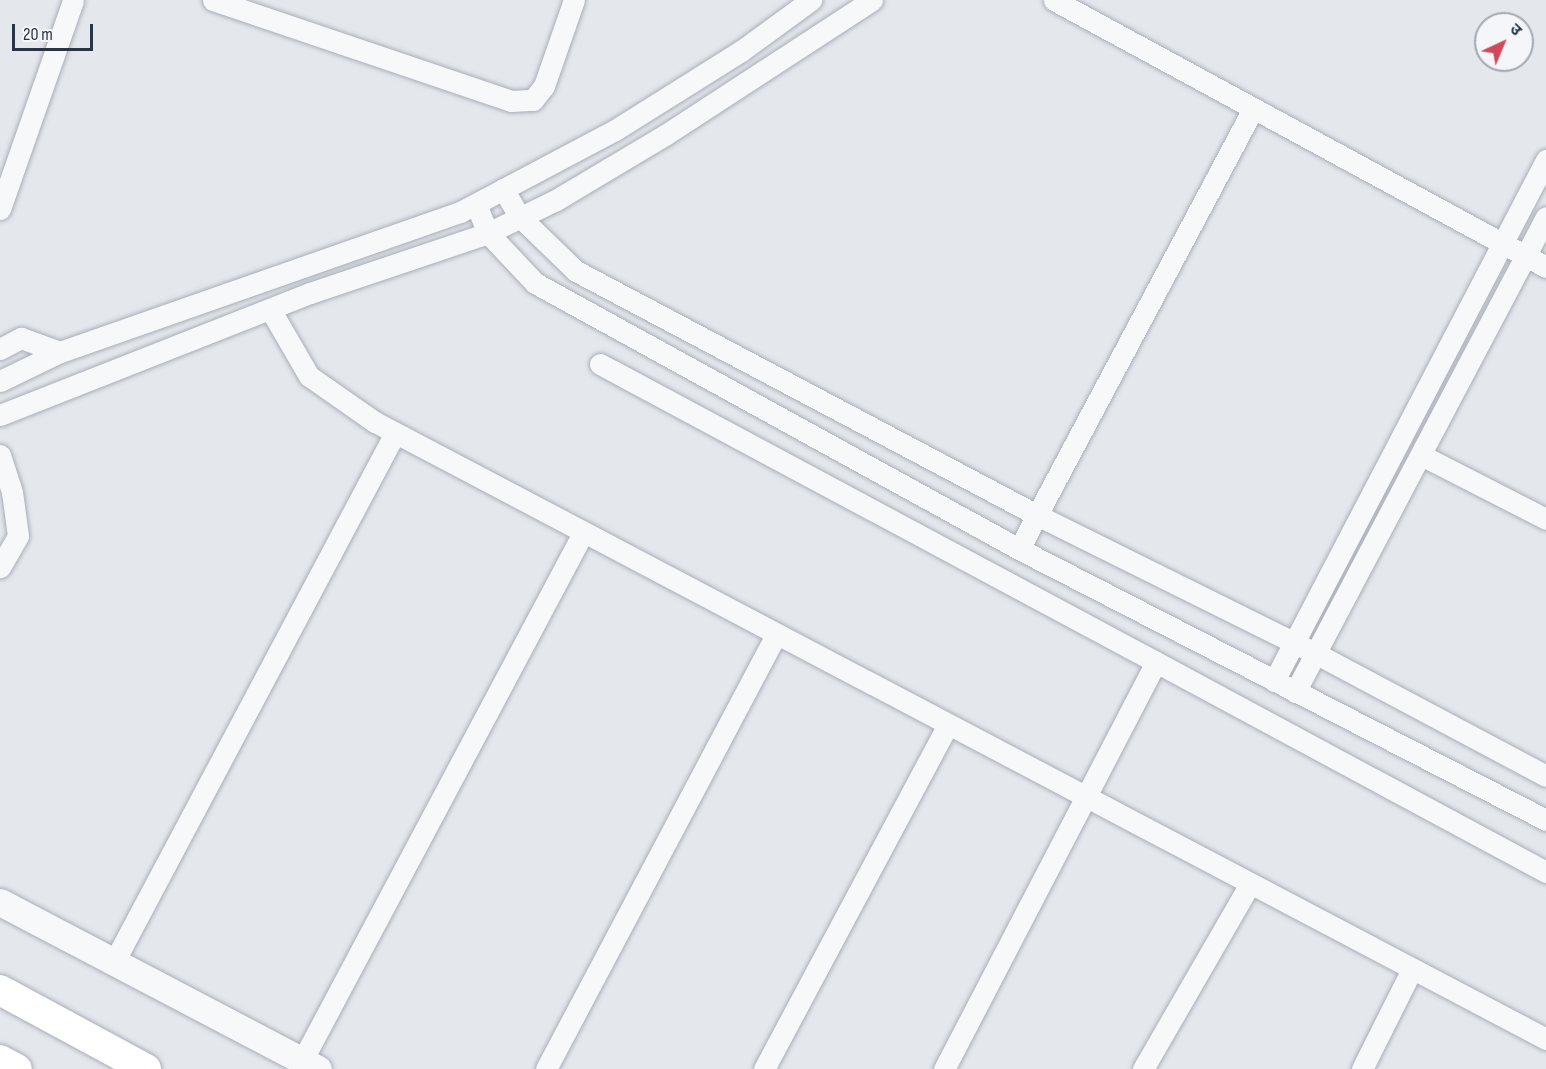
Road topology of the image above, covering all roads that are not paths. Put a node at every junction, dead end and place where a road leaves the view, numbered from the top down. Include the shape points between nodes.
1 (73, 0) edge
2 (213, 0) edge
3 (574, 0) edge
4 (811, 0) edge
5 (872, 0) edge
6 (1054, 0) edge
7 (1253, 108) junction
8 (1546, 160) edge
9 (503, 189) junction
10 (476, 204) junction
11 (0, 209) edge
12 (520, 217) junction
13 (1546, 217) edge
14 (488, 233) junction
15 (1503, 244) junction
16 (1526, 256) junction
17 (1546, 267) edge
18 (270, 309) junction
19 (0, 330) edge
20 (21, 338) junction
21 (0, 350) edge
22 (60, 352) junction
23 (600, 364) dead end
24 (0, 381) edge
25 (0, 415) edge
26 (395, 433) junction
27 (1421, 454) junction
28 (0, 455) edge
29 (1035, 514) junction
30 (1546, 519) edge
31 (583, 532) junction
32 (1019, 549) junction
33 (0, 567) edge
34 (776, 635) junction
35 (1292, 642) junction
36 (1313, 652) junction
37 (1156, 662) junction
38 (1274, 681) junction
39 (1295, 692) junction
40 (947, 726) junction
41 (1546, 776) edge
42 (1086, 799) junction
43 (1546, 820) edge
44 (1546, 872) edge
45 (1250, 884) junction
46 (0, 902) edge
47 (114, 962) junction
48 (1412, 969) junction
49 (0, 990) edge
50 (1546, 1039) edge
51 (0, 1060) edge
52 (310, 1065) edge
53 (17, 1069) edge
54 (146, 1069) edge
55 (546, 1069) edge
56 (764, 1069) edge
57 (944, 1069) edge
58 (1143, 1069) edge
59 (1362, 1069) edge

1 - 11 street
2 - 3 street via 511,101 533,100 544,86
4 - 9 street via 741,51 615,130
5 - 12 street via 665,135
6 - 7 street
7 - 15 street
7 - 29 street
8 - 15 street
9 - 10 street
9 - 12 street
10 - 14 street
10 - 22 street
12 - 14 street
12 - 29 street via 576,271
13 - 16 street
14 - 18 street
14 - 32 street via 535,283
15 - 16 street
15 - 35 street
16 - 17 street
16 - 27 street
18 - 25 street
18 - 26 street via 309,376
19 - 20 street
20 - 21 street
20 - 22 street
22 - 24 street
23 - 37 street
26 - 31 street
26 - 47 street
27 - 30 street
27 - 36 street
28 - 33 street via 12,492 18,536
29 - 32 street
29 - 35 street
31 - 34 street
31 - 52 street
32 - 38 street
34 - 40 street
34 - 55 street
35 - 36 street
35 - 38 street
36 - 39 street
36 - 41 street
37 - 42 street
37 - 44 street
38 - 39 street
39 - 43 street
40 - 42 street
40 - 56 street
42 - 45 street
42 - 57 street
45 - 48 street
45 - 58 street
46 - 47 street
47 - 52 street
48 - 50 street
48 - 59 street
49 - 54 main road
51 - 53 main road

